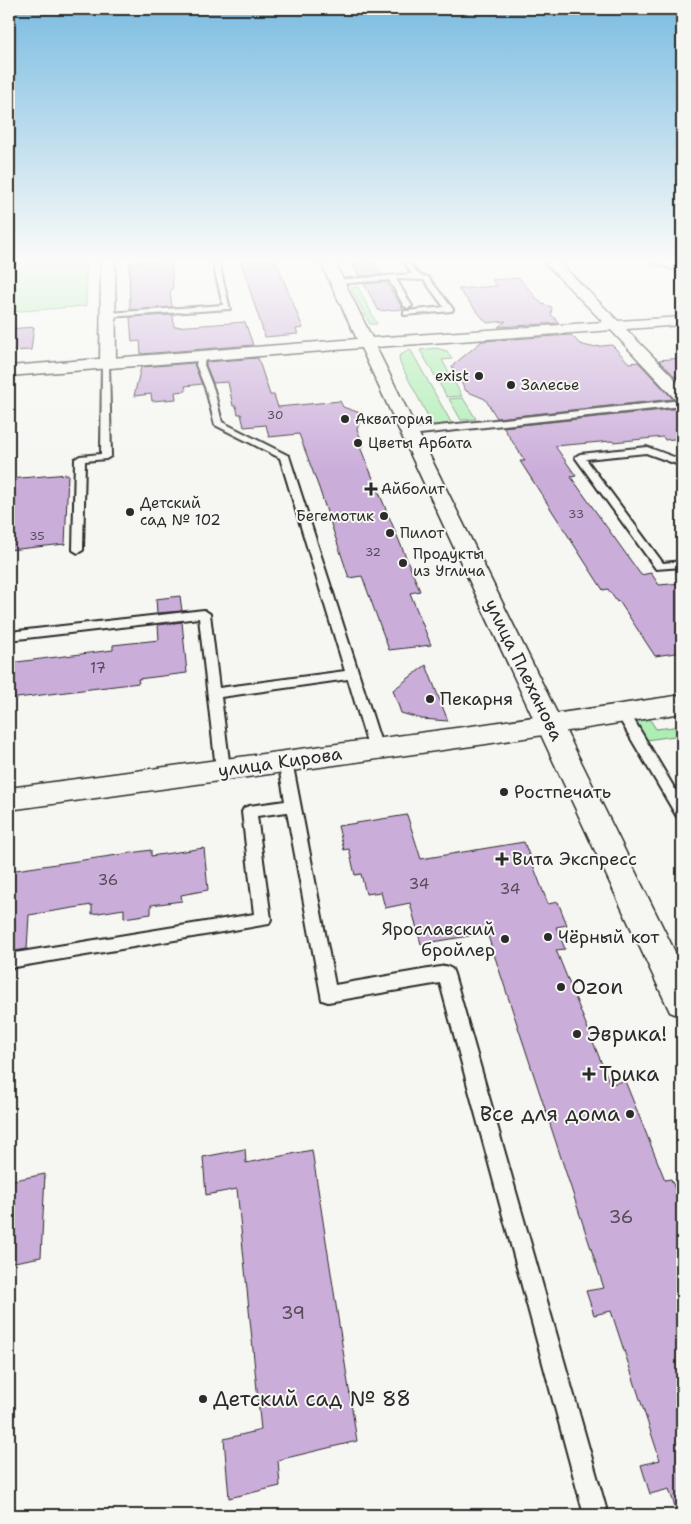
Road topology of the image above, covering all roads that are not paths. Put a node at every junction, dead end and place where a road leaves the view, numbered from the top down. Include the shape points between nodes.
1 (108, 330) edge
2 (359, 330) edge
3 (554, 330) edge
4 (619, 330) edge
5 (365, 343) junction
6 (201, 356) junction
7 (107, 363) junction
8 (9, 371) edge
9 (682, 396) edge
10 (682, 404) edge
11 (410, 432) junction
12 (682, 463) edge
13 (78, 550) dead end
14 (682, 564) edge
15 (9, 636) edge
16 (353, 674) junction
17 (214, 693) junction
18 (682, 704) edge
19 (623, 713) junction
20 (550, 724) junction
21 (376, 749) junction
22 (285, 761) junction
23 (223, 769) junction
24 (9, 800) edge
25 (293, 805) junction
26 (682, 813) edge
27 (9, 961) edge
28 (674, 963) edge
29 (682, 1001) edge
30 (596, 1515) edge

1 - 7 street
2 - 5 street, улица Плеханова
3 - 5 street
4 - 9 street
5 - 6 street
5 - 11 street, улица Плеханова
6 - 7 street
6 - 16 lane via 200,365 218,423 284,456
7 - 8 street
7 - 13 lane via 106,456 80,459
10 - 11 lane
11 - 20 street, улица Плеханова
12 - 14 lane via 647,450 580,457 660,567
15 - 17 lane via 204,614
16 - 17 lane
16 - 21 lane
17 - 23 lane
18 - 19 street, улица Кирова
19 - 20 street, улица Кирова
19 - 26 lane
20 - 21 street, улица Кирова
20 - 28 street, улица Плеханова
21 - 22 street, улица Кирова
22 - 23 street, улица Кирова
22 - 25 lane
23 - 24 street, улица Кирова
25 - 27 lane via 249,812 264,919
25 - 30 lane via 328,994 446,974
28 - 29 street, улица Плеханова

